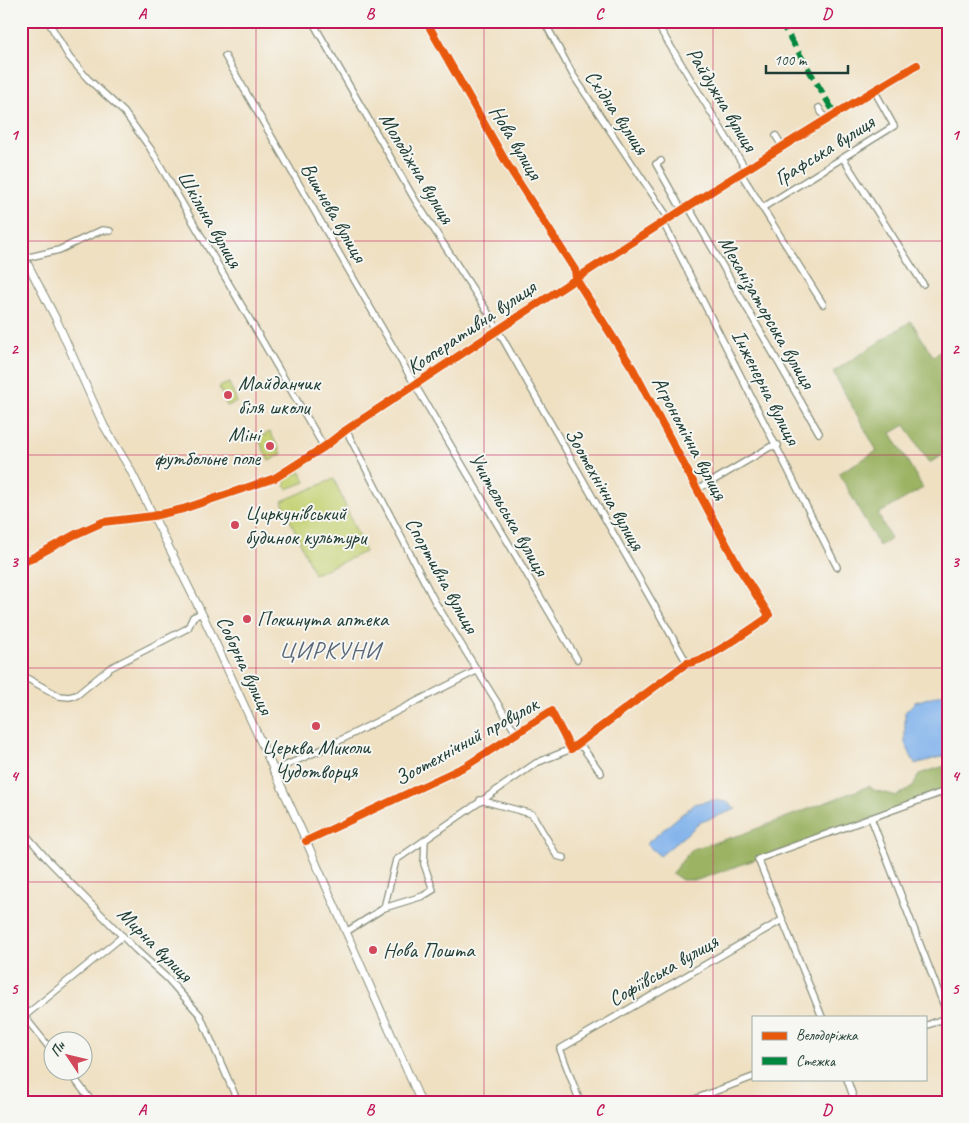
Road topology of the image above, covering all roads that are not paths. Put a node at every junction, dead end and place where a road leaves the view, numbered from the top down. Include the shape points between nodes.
1 (312, 21) edge
2 (426, 21) edge
3 (544, 21) edge
4 (655, 21) edge
5 (50, 22) edge
6 (225, 56) dead end
7 (917, 65) dead end
8 (874, 90) junction
9 (819, 108) dead end
10 (826, 120) junction
11 (776, 136) dead end
12 (782, 146) junction
13 (843, 158) junction
14 (661, 161) dead end
15 (742, 170) junction
16 (688, 206) junction
17 (762, 208) junction
18 (682, 210) junction
19 (666, 220) junction
20 (110, 231) dead end
21 (22, 255) edge
22 (576, 279) junction
23 (923, 284) dead end
24 (823, 304) dead end
25 (496, 330) junction
26 (415, 385) junction
27 (346, 430) junction
28 (819, 433) dead end
29 (778, 445) junction
30 (324, 447) junction
31 (696, 486) junction
32 (154, 516) junction
33 (21, 564) edge
34 (838, 567) dead end
35 (202, 613) junction
36 (577, 659) dead end
37 (687, 663) junction
38 (478, 670) junction
39 (21, 674) edge
40 (516, 733) junction
41 (573, 747) junction
42 (273, 771) junction
43 (601, 773) dead end
44 (948, 790) edge
45 (480, 800) junction
46 (871, 818) junction
47 (21, 829) edge
48 (425, 840) junction
49 (306, 842) junction
50 (564, 858) dead end
51 (384, 908) junction
52 (782, 920) junction
53 (346, 932) junction
54 (123, 936) junction
55 (822, 1016) edge
56 (23, 1018) edge
57 (947, 1019) edge
58 (926, 1026) edge
59 (42, 1040) edge
60 (752, 1077) edge
61 (76, 1080) edge
62 (847, 1080) edge
63 (92, 1102) edge
64 (238, 1102) edge
65 (421, 1102) edge
66 (580, 1102) edge
67 (687, 1102) edge
68 (855, 1102) edge

1 - 25 street, Молодіжна вулиця
2 - 22 street, Нова вулиця via 507,164 574,270
3 - 19 street, Східна вулиця via 573,75
4 - 15 street, Райдужна вулиця
5 - 30 street, Шкільна вулиця via 69,58 124,112 150,148
6 - 26 street, Вишнева вулиця
7 - 8 street, Кооперативна вулиця
8 - 10 street, Кооперативна вулиця
8 - 13 street, Графська вулиця via 894,126
9 - 10 street
10 - 12 street, Кооперативна вулиця
11 - 12 street
12 - 15 street, Кооперативна вулиця
13 - 17 street, Графська вулиця
13 - 23 street
14 - 18 street via 656,164
15 - 16 street, Кооперативна вулиця
15 - 17 street, Графська вулиця
16 - 18 street, Кооперативна вулиця
16 - 28 street, Механізаторська вулиця
17 - 24 street, Графська вулиця
18 - 19 street, Кооперативна вулиця
19 - 22 street, Кооперативна вулиця
19 - 29 street, Інженерна вулиця
20 - 21 street via 102,230 37,257
21 - 32 street, Соборна вулиця via 57,321 104,426
22 - 25 street, Кооперативна вулиця
22 - 31 street, Агрономічна вулиця via 633,369
25 - 26 street, Кооперативна вулиця
25 - 37 street, Зоотехнічна вулиця
26 - 27 street, Кооперативна вулиця
26 - 36 street, Учительська вулиця
27 - 30 street, Кооперативна вулиця
27 - 38 street, Спортивна вулиця via 434,602
29 - 31 street via 711,482
29 - 34 street, Інженерна вулиця
30 - 32 street, Кооперативна вулиця via 274,478
31 - 37 street, Агрономічна вулиця via 768,615 694,663
32 - 33 street, Кооперативна вулиця via 104,522
32 - 35 street, Соборна вулиця
35 - 39 street via 193,617 188,628 110,668 77,695 59,696
35 - 42 street, Соборна вулиця
37 - 41 street
38 - 40 street, Спортивна вулиця
38 - 42 street
40 - 41 street, Зоотехнічний провулок via 551,711
40 - 49 street, Зоотехнічний провулок via 466,766
41 - 43 street via 583,748
41 - 45 street via 536,763
42 - 49 street, Соборна вулиця
44 - 46 street
45 - 48 street
45 - 50 street via 532,814 557,856
46 - 52 street via 758,859
46 - 57 street
47 - 54 street, Мирна вулиця
48 - 51 street via 396,860
48 - 51 street via 424,864 433,890
49 - 53 street, Соборна вулиця
51 - 53 street
52 - 55 street
52 - 66 street, Софіївська вулиця via 560,1050
53 - 65 street, Соборна вулиця
54 - 56 street
54 - 64 street, Мирна вулиця via 200,1015
56 - 59 street
57 - 58 street
60 - 67 street
61 - 63 street
62 - 68 street

